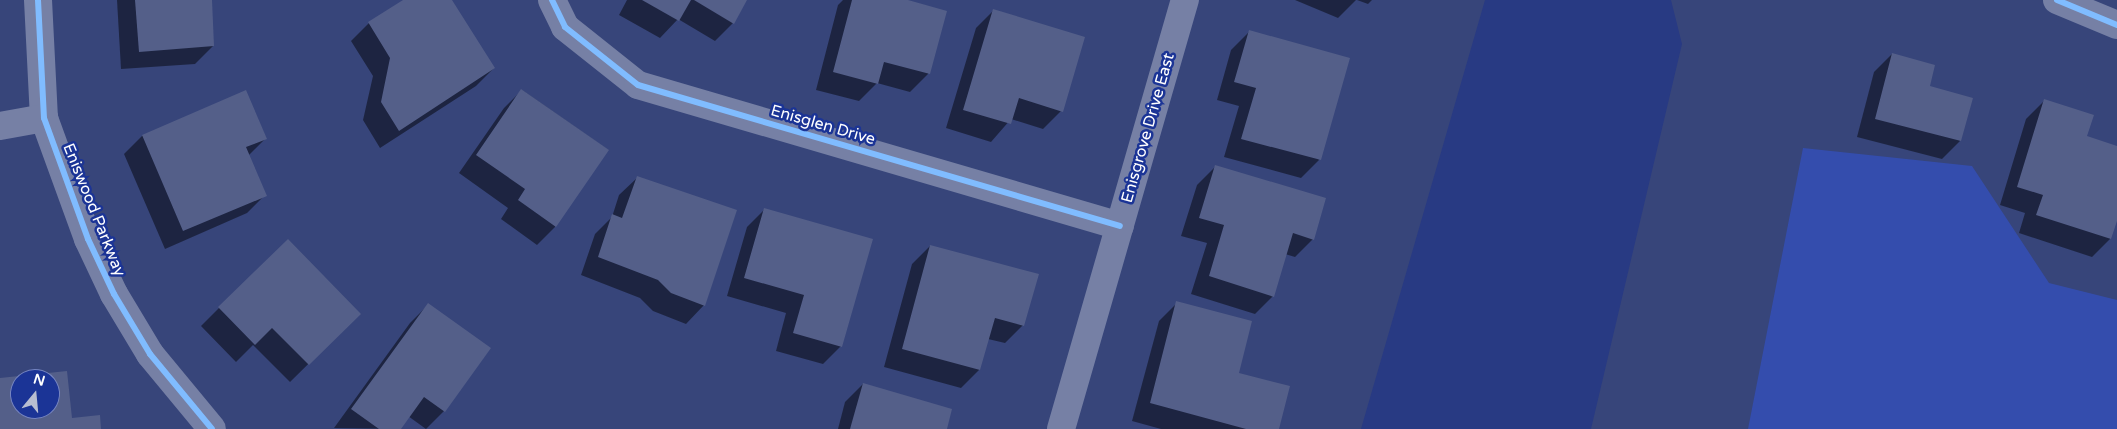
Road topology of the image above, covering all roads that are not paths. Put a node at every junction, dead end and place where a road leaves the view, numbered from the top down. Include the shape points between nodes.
1 (38, 0) edge
2 (552, 0) edge
3 (1184, 0) edge
4 (2057, 0) edge
5 (2117, 25) edge
6 (44, 118) junction
7 (0, 126) edge
8 (1120, 226) junction
9 (212, 429) edge
10 (1061, 429) edge

1 - 6 street, Eniswood Parkway
2 - 8 street, Enisglen Drive via 564,27 638,85
3 - 8 street, Enisgrove Drive East
4 - 5 street
6 - 7 street
6 - 9 street, Eniswood Parkway via 88,239 114,294 150,354
8 - 10 street, Enisgrove Drive East

